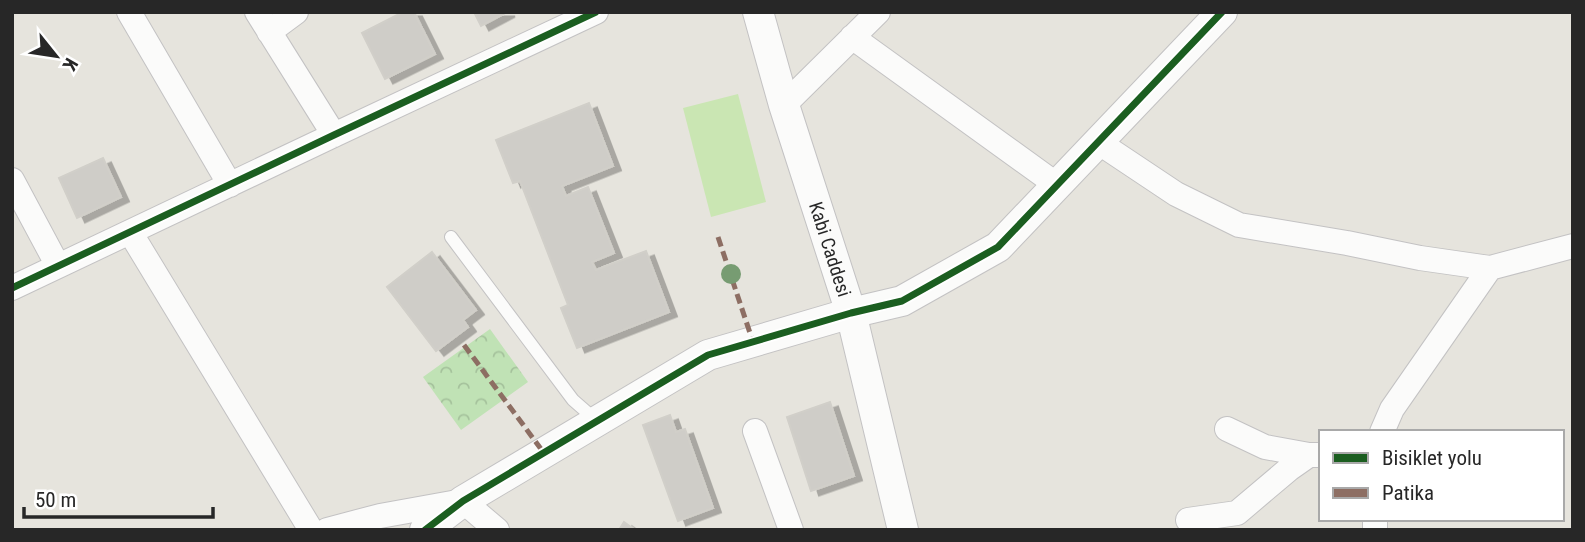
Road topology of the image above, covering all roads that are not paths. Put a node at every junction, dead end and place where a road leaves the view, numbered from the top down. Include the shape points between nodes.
1 (129, 12) edge
2 (296, 12) edge
3 (596, 12) edge
4 (758, 12) edge
5 (878, 12) edge
6 (1211, 16) edge
7 (263, 22) edge
8 (852, 37) junction
9 (784, 105) junction
10 (334, 135) junction
11 (1098, 142) junction
12 (12, 180) edge
13 (230, 185) junction
14 (1057, 185) junction
15 (130, 232) junction
16 (451, 237) dead end
17 (1573, 246) edge
18 (58, 266) junction
19 (1490, 268) junction
20 (12, 288) edge
21 (851, 313) junction
22 (597, 421) junction
23 (1227, 429) dead end
24 (1383, 430) edge
25 (755, 431) dead end
26 (1315, 455) edge
27 (463, 502) junction
28 (1188, 520) dead end
29 (311, 530) edge
30 (327, 530) edge
31 (425, 530) edge
32 (497, 530) edge
33 (791, 530) edge
34 (903, 530) edge

1 - 13 street
2 - 7 street
3 - 10 street
4 - 9 street, Kabi Caddesi
5 - 8 street
6 - 11 street
7 - 10 street
8 - 9 street
8 - 14 street
9 - 21 street, Kabi Caddesi
10 - 13 street
11 - 14 street
11 - 19 street via 1176,194 1238,225
12 - 18 street
13 - 15 street
14 - 21 street via 998,247 902,301
15 - 18 street
15 - 29 street
16 - 22 lane via 573,400
17 - 19 street
18 - 20 street
19 - 24 street via 1392,409
21 - 22 street via 708,355
21 - 34 street, Kabi Caddesi
22 - 27 street
23 - 26 street via 1265,447
25 - 33 street
26 - 28 street via 1289,469 1237,513
27 - 30 street
27 - 31 street
27 - 32 street

